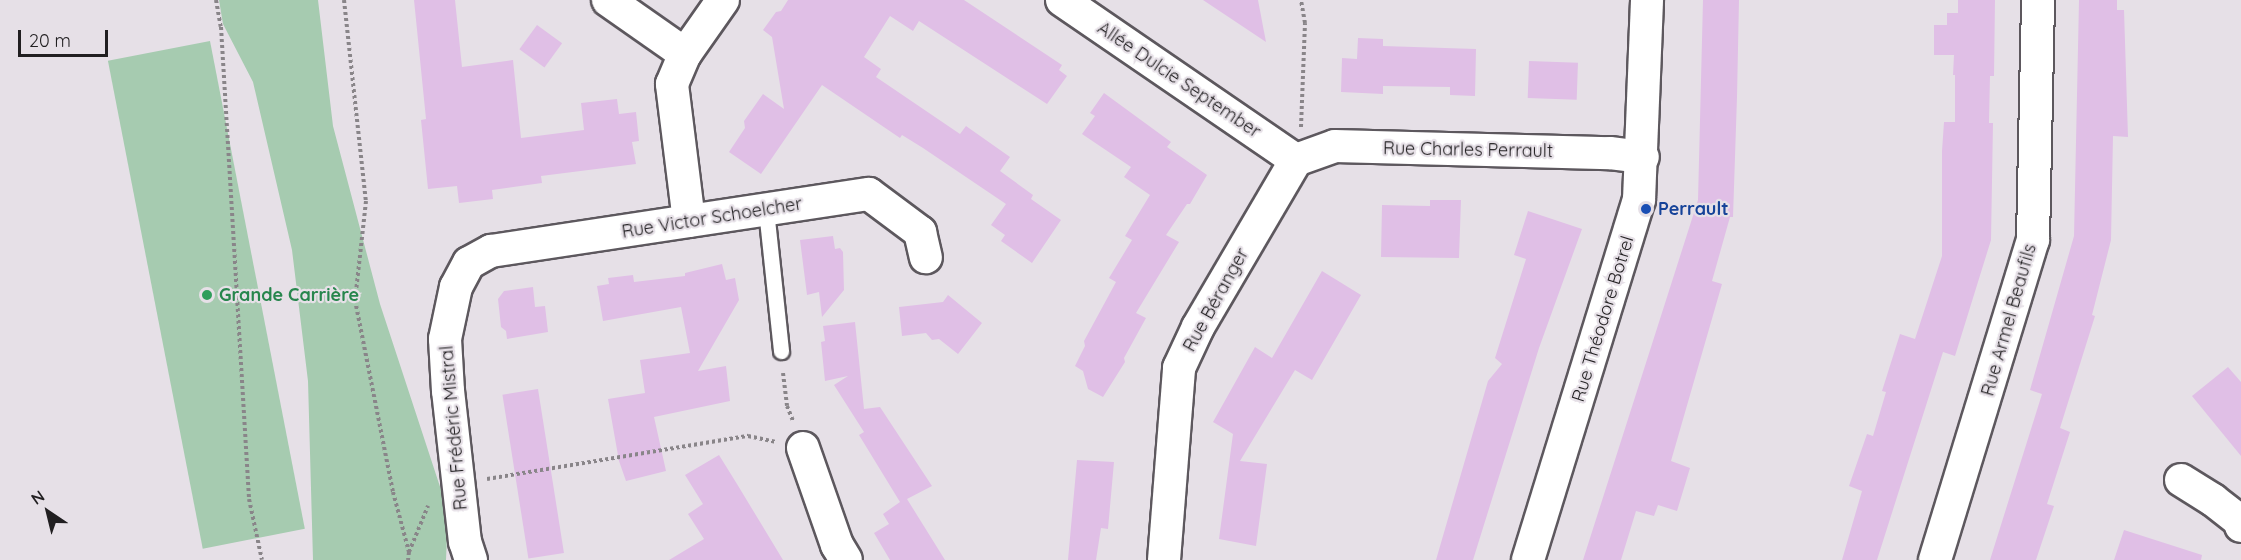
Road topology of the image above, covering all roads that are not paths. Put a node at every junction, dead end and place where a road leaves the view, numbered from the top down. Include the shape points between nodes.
1 (608, 0) edge
2 (723, 0) edge
3 (1062, 0) edge
4 (1647, 0) edge
5 (2038, 0) edge
6 (685, 54) junction
7 (1643, 157) junction
8 (1296, 160) junction
9 (766, 210) junction
10 (689, 221) junction
11 (926, 257) dead end
12 (470, 263) joint
13 (781, 351) road end
14 (803, 448) road end
15 (2181, 480) dead end
16 (2241, 526) edge
17 (471, 560) edge
18 (846, 560) edge
19 (1164, 560) edge
20 (1528, 560) edge
21 (1935, 560) edge

1 - 6 street
2 - 6 street
3 - 8 street, Allée Dulcie September
4 - 7 street, Rue Théodore Botrel
5 - 21 street, Rue Armel Beaufils via 2033,240
6 - 10 street via 672,84
7 - 8 street, Rue Charles Perrault via 1335,146
7 - 20 street, Rue Théodore Botrel via 1639,200
8 - 19 street, Rue Béranger via 1198,327 1179,368
9 - 10 street, Rue Victor Schoelcher
9 - 11 street, Rue Victor Schoelcher via 869,194 920,232
9 - 13 lane
10 - 12 street, Rue Victor Schoelcher via 491,251
12 - 17 street, Rue Frédéric Mistral via 456,287 445,339 465,542
14 - 18 street via 837,545
15 - 16 street via 2213,500

